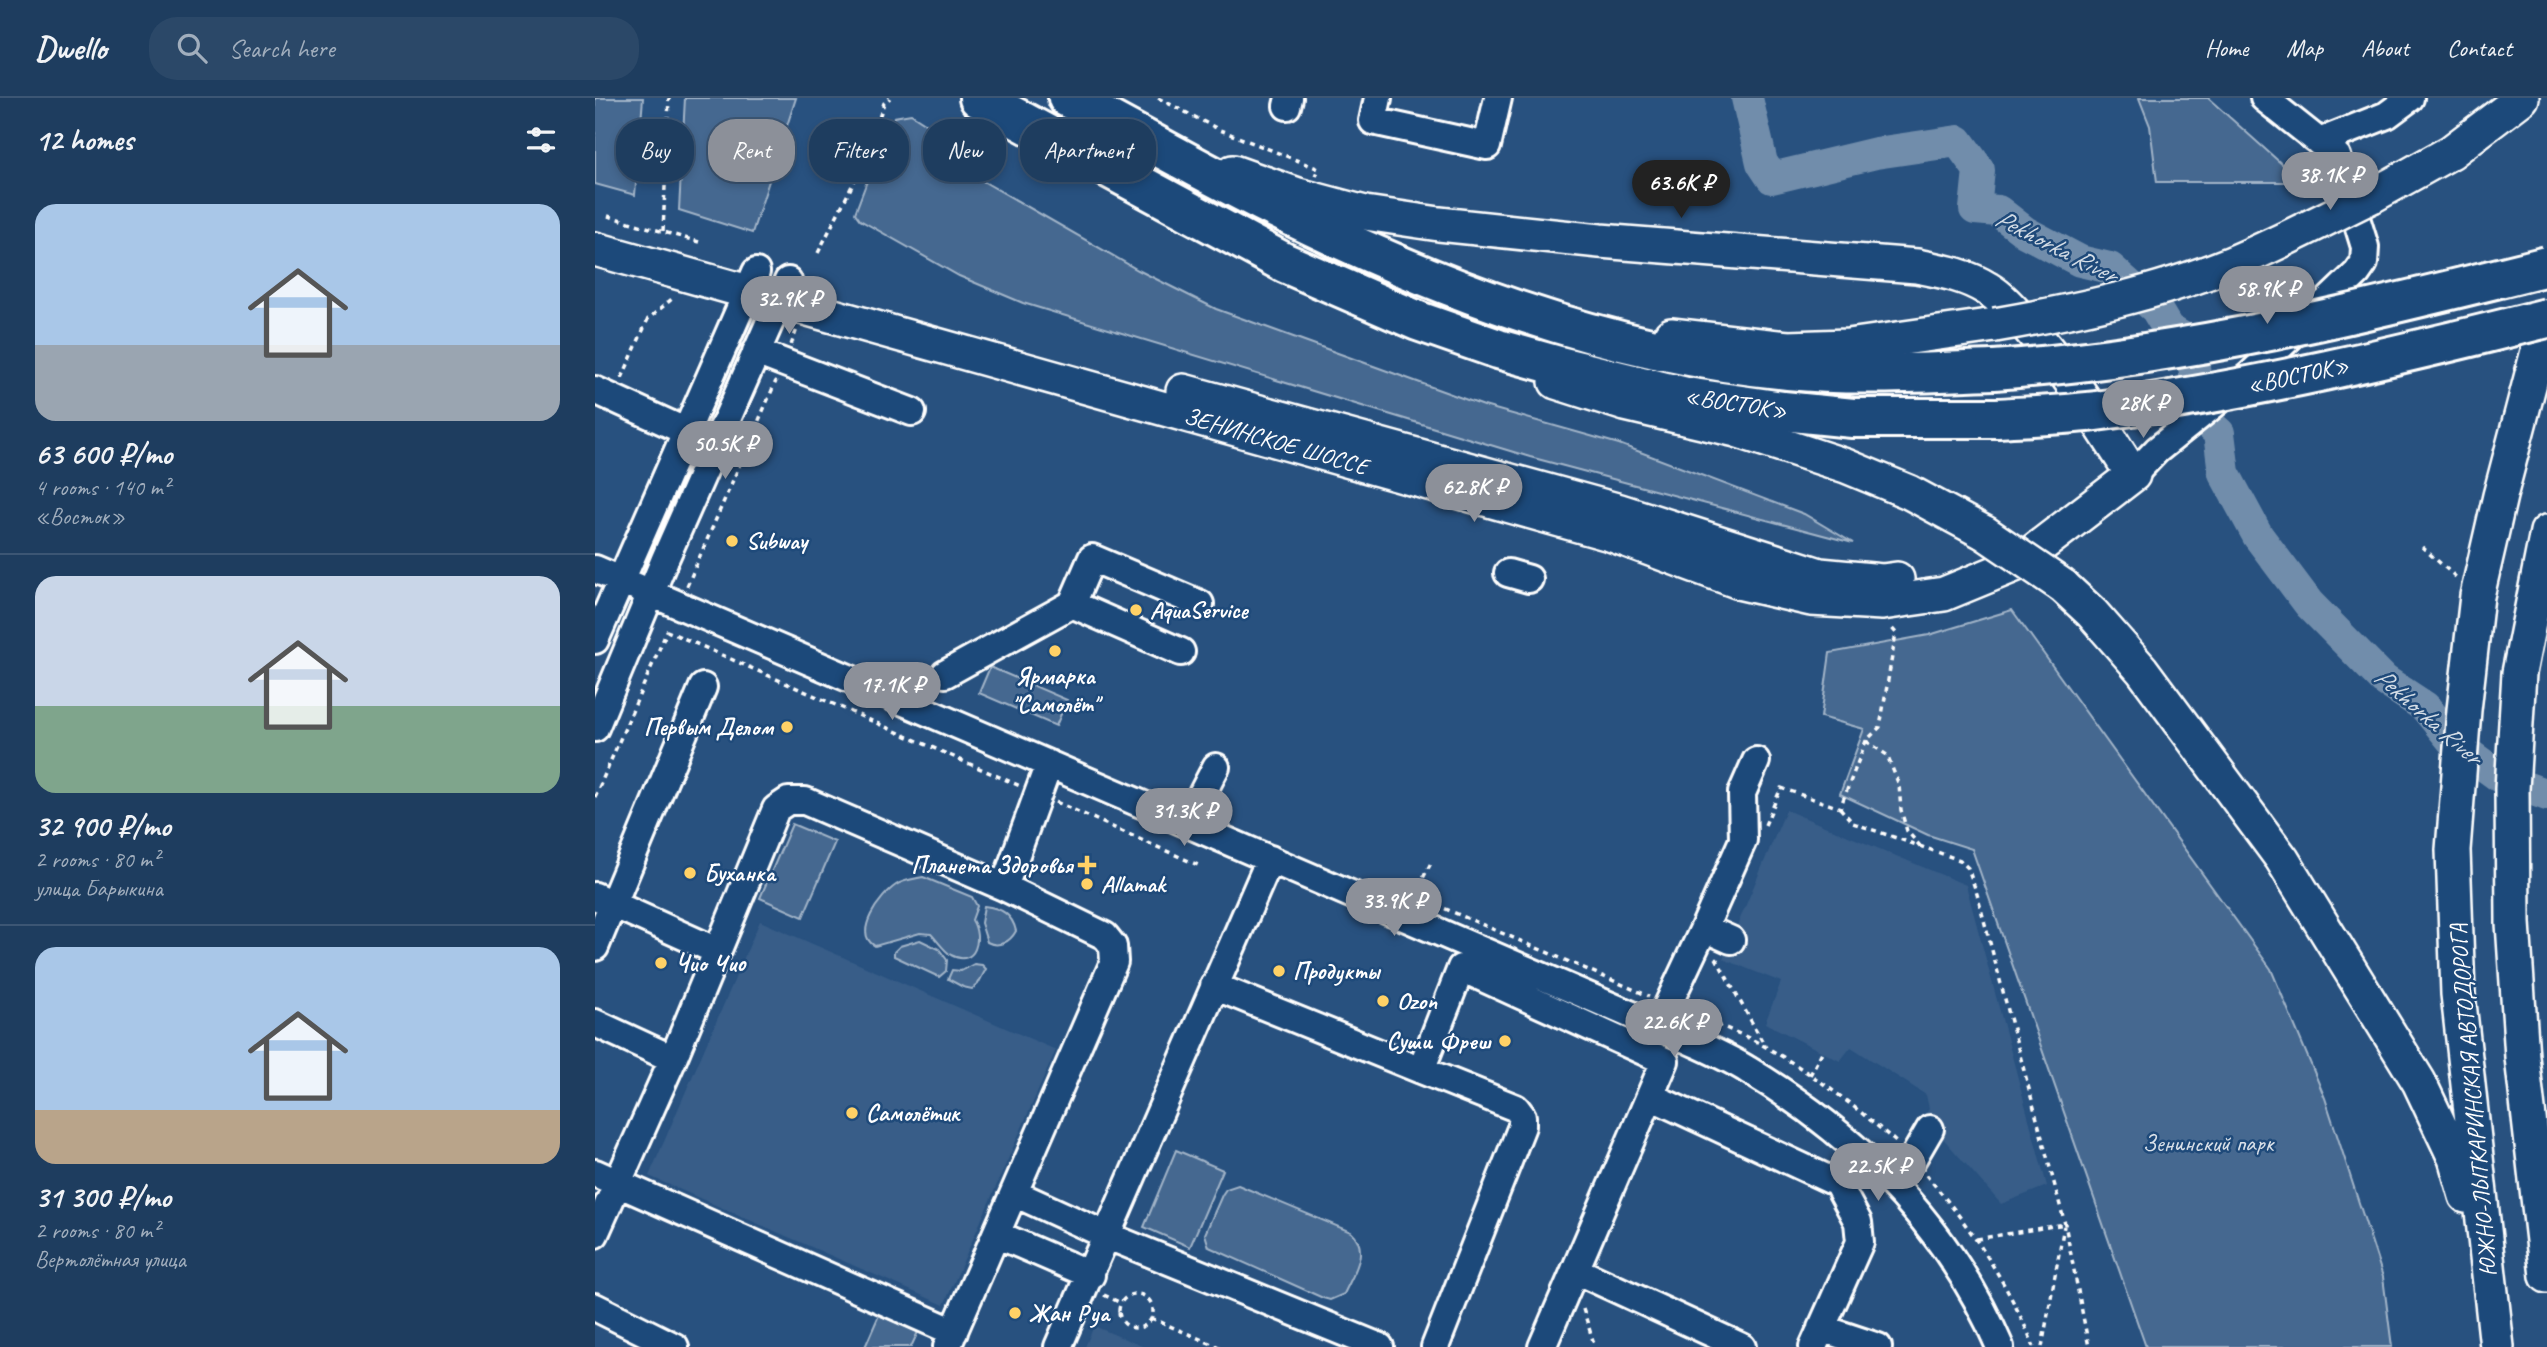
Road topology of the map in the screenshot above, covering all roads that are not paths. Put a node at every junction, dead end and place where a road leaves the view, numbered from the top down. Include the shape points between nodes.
1 (979, 98) edge
2 (1068, 98) edge
3 (1378, 98) edge
4 (1498, 98) edge
5 (2264, 98) edge
6 (2410, 98) edge
7 (2522, 98) edge
8 (2319, 142) junction
9 (1157, 145) junction
10 (601, 222) edge
11 (595, 248) edge
12 (1285, 263) junction
13 (2547, 266) edge
14 (1447, 285) junction
15 (774, 294) junction
16 (2547, 317) edge
17 (756, 352) junction
18 (604, 394) edge
19 (912, 412) dead end
20 (685, 431) junction
21 (2133, 475) junction
22 (2547, 533) edge
23 (595, 569) edge
24 (621, 579) junction
25 (652, 593) junction
26 (1072, 604) junction
27 (1200, 604) dead end
28 (595, 640) edge
29 (1181, 652) dead end
30 (703, 687) dead end
31 (929, 712) junction
32 (595, 727) edge
33 (1757, 762) dead end
34 (1049, 764) junction
35 (1216, 767) dead end
36 (1187, 823) junction
37 (1270, 859) junction
38 (1004, 887) junction
39 (604, 899) edge
40 (595, 947) edge
41 (717, 951) junction
42 (1466, 957) junction
43 (1214, 986) junction
44 (595, 1023) edge
45 (1667, 1030) junction
46 (673, 1059) junction
47 (1665, 1061) junction
48 (1421, 1070) junction
49 (1650, 1096) junction
50 (1930, 1129) dead end
51 (606, 1178) edge
52 (1889, 1179) junction
53 (1014, 1193) junction
54 (595, 1234) edge
55 (996, 1234) junction
56 (1108, 1236) junction
57 (1582, 1273) junction
58 (2490, 1273) junction
59 (1091, 1275) junction
60 (2547, 1276) edge
61 (595, 1307) edge
62 (1817, 1338) edge
63 (950, 1339) edge
64 (675, 1347) edge
65 (1058, 1347) edge
66 (1380, 1347) edge
67 (1435, 1347) edge
68 (1542, 1347) edge
69 (1742, 1347) edge
70 (1878, 1347) edge
71 (2000, 1347) edge
72 (2497, 1347) edge

1 - 12 highway, «ВОСТОК»
2 - 9 highway, «ВОСТОК»
3 - 4 street via 1373,121 1487,146
5 - 8 street
6 - 8 street via 2387,115
7 - 14 main road, bridge via 2451,152 2231,264 2065,313 1849,346 1788,348 1597,323
8 - 21 street, bridge via 2337,156 2360,225 2364,263 2249,376
9 - 14 highway, «ВОСТОК» via 1263,202
9 - 21 main road via 1298,195 1365,213 1614,242 1917,266 1957,274 1989,289 2012,309 2060,366
10 - 15 main road, ЗЕНИНСКОЕ ШОССЕ
11 - 15 main road, ЗЕНИНСКОЕ ШОССЕ
12 - 16 highway, «ВОСТОК», bridge via 1418,321 1559,366 1686,397 1853,418 1997,418 2100,411 2258,384
12 - 58 main road, bridge via 1423,334 1512,368 1625,404 1736,430 1909,492 1985,533 2063,586 2142,670 2282,859 2419,1082 2455,1158
13 - 14 highway, «ВОСТОК», bridge via 2169,351 2074,365 1827,373 1683,355 1607,338 1523,314
15 - 17 street
15 - 20 street
15 - 21 main road, ЗЕНИНСКОЕ ШОССЕ via 1610,534 1742,583 1811,599 1882,603 1944,594 2017,564
16 - 58 main road, ЮЖНО-ЛЫТКАРИНСКАЯ АВТОДОРОГА via 2476,605 2453,849 2458,994
17 - 19 street
17 - 25 street
18 - 20 street
20 - 24 street
22 - 60 main road via 2519,673 2512,789 2512,896 2522,1057
23 - 24 street
24 - 25 street
24 - 28 street
25 - 31 street
25 - 32 street
26 - 27 street via 1092,558
26 - 29 street
26 - 31 street via 950,663
30 - 39 street
31 - 34 street
33 - 45 street via 1742,793 1744,840 1718,934
34 - 36 street
34 - 38 street
35 - 36 street
36 - 37 street
37 - 42 street
37 - 43 street
38 - 41 street via 805,801 788,801 776,809
38 - 53 street via 1105,936 1113,946 1114,962
39 - 40 street
39 - 41 street
41 - 46 street
42 - 45 street
42 - 47 street
42 - 48 street
43 - 48 street
43 - 56 street
44 - 46 street
45 - 47 street
45 - 52 street via 1747,1069 1795,1101
46 - 51 street
47 - 49 street
48 - 67 street via 1516,1108 1523,1116
49 - 57 street
49 - 62 street via 1837,1183 1857,1222 1860,1242
50 - 52 street via 1912,1160
51 - 54 street
51 - 63 street
52 - 71 street via 1914,1205 1967,1280
53 - 55 street
53 - 56 street
55 - 59 street
55 - 63 street
56 - 59 street
56 - 66 street
57 - 68 street
57 - 69 street
58 - 72 main road, ЮЖНО-ЛЫТКАРИНСКАЯ АВТОДОРОГА
59 - 65 street
61 - 64 street
62 - 70 street

